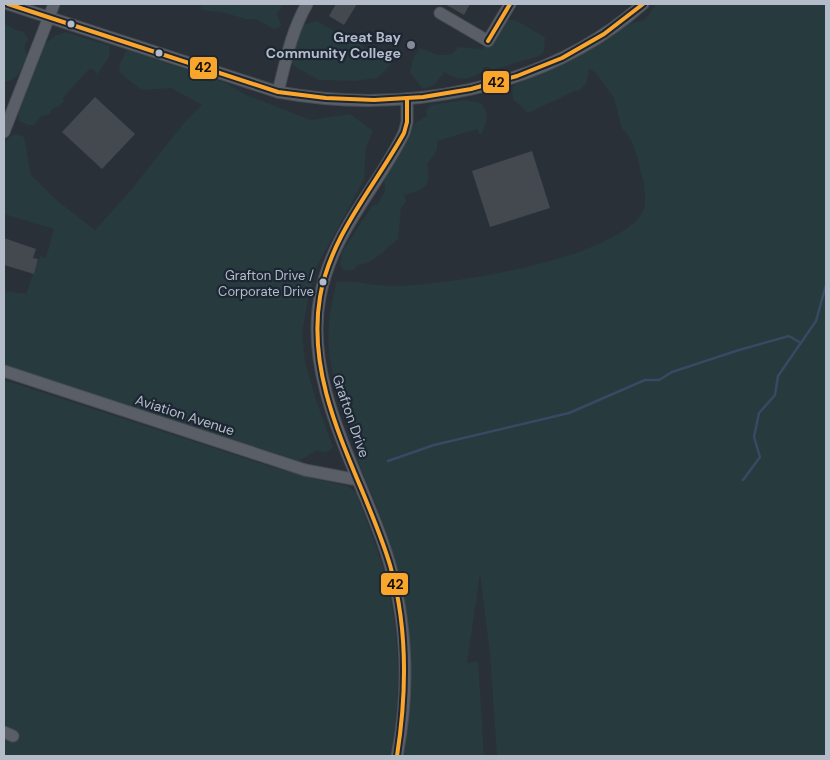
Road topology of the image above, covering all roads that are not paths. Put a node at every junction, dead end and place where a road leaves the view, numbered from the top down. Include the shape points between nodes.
1 (8, 4) edge
2 (54, 4) edge
3 (307, 4) edge
4 (510, 4) edge
5 (643, 4) edge
6 (440, 13) dead end
7 (49, 18) junction
8 (278, 92) junction
9 (407, 99) junction
10 (4, 132) edge
11 (4, 371) edge
12 (358, 480) junction
13 (397, 756) edge

1 - 7 street
2 - 7 street
3 - 8 street via 290,42
4 - 6 street via 488,41
5 - 9 street via 601,34 545,66 490,86
7 - 8 street
7 - 10 street
8 - 9 street via 345,101
9 - 12 street, Grafton Drive via 404,133 343,232 324,278 317,318 320,372
11 - 12 street, Aviation Avenue via 306,470
12 - 13 street, Grafton Drive via 388,559 401,616 406,686

